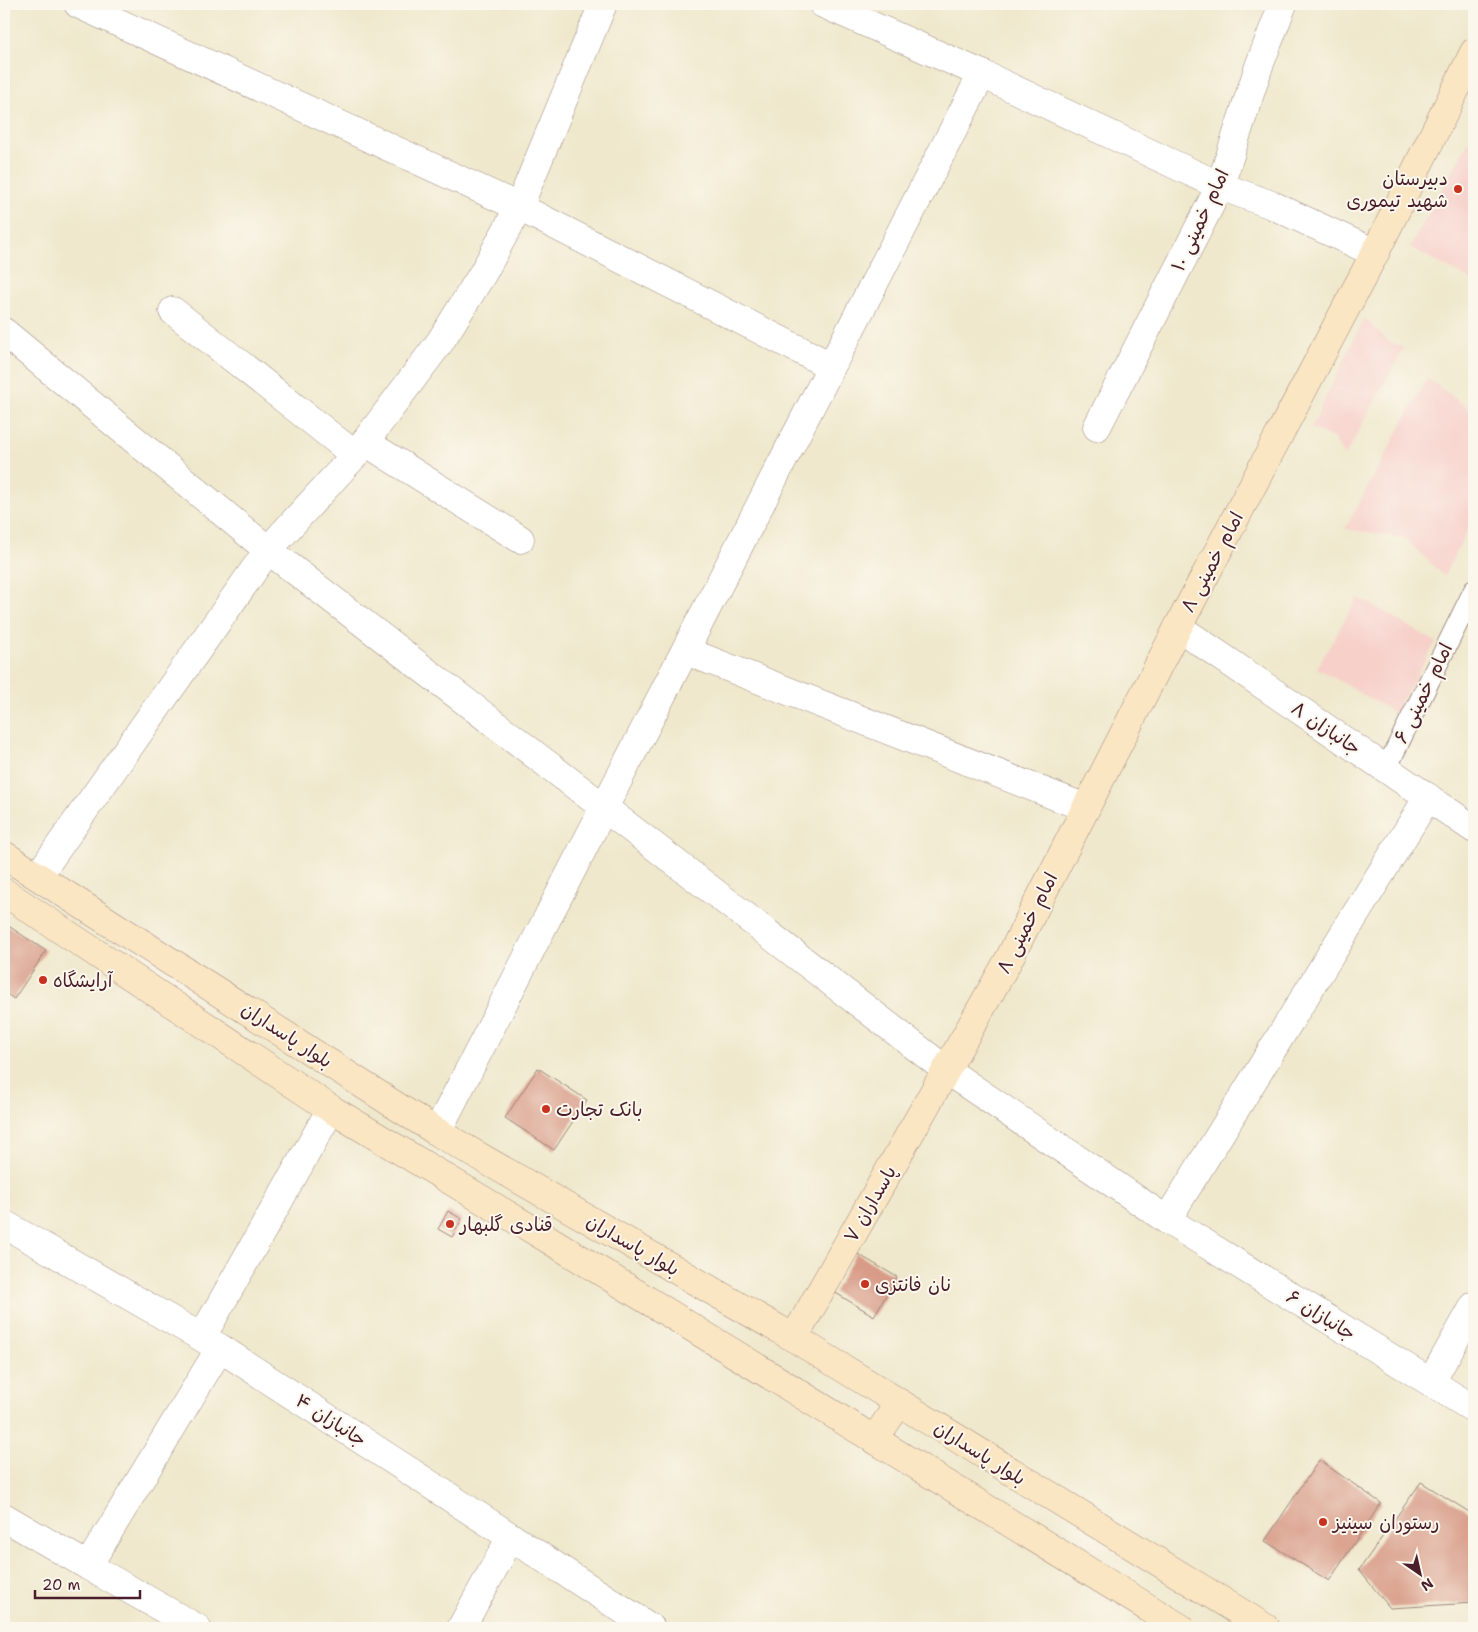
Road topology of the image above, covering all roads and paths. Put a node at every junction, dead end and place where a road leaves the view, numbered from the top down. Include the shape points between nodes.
1 (78, 4) edge
2 (602, 4) edge
3 (823, 4) edge
4 (1283, 4) edge
5 (1474, 52) edge
6 (982, 74) junction
7 (1220, 186) junction
8 (519, 207) junction
9 (1375, 253) junction
10 (174, 311) dead end
11 (4, 332) edge
12 (831, 366) junction
13 (1097, 427) dead end
14 (360, 448) junction
15 (520, 539) dead end
16 (268, 550) junction
17 (1474, 590) edge
18 (1178, 626) junction
19 (686, 651) junction
20 (1386, 769) junction
21 (1428, 797) junction
22 (604, 808) junction
23 (1086, 808) junction
24 (1474, 829) edge
25 (4, 855) edge
26 (38, 876) junction
27 (4, 892) edge
28 (946, 1070) junction
29 (331, 1109) junction
30 (437, 1132) junction
31 (1167, 1220) junction
32 (4, 1224) edge
33 (1474, 1306) edge
34 (794, 1338) junction
35 (211, 1343) junction
36 (1431, 1382) junction
37 (899, 1403) junction
38 (1474, 1409) edge
39 (874, 1440) junction
40 (4, 1517) edge
41 (511, 1537) junction
42 (88, 1566) junction
43 (197, 1628) edge
44 (461, 1628) edge
45 (651, 1628) edge
46 (1181, 1628) edge
47 (1266, 1628) edge

1 - 8 street
2 - 8 street
3 - 6 street
4 - 7 street, امام خمینی ۱۰
5 - 9 main road, امام خمینی ۸
6 - 7 street
6 - 12 street
7 - 9 street
7 - 13 street, امام خمینی ۱۰
8 - 12 street
8 - 14 street via 440,342
9 - 18 main road, امام خمینی ۸
10 - 14 street
11 - 16 street, جانبازان ۶
12 - 19 street
14 - 15 street
14 - 16 street
16 - 22 street, جانبازان ۶
16 - 26 street
17 - 20 lane, امام خمینی ۶
18 - 20 street, جانبازان ۸
18 - 23 main road, امام خمینی ۸
19 - 22 street
19 - 23 street
20 - 21 street, جانبازان ۸
21 - 24 street, جانبازان ۸
21 - 31 street
22 - 28 street, جانبازان ۶
22 - 30 street
23 - 28 main road, امام خمینی ۸ via 1008,961
25 - 26 main road, بلوار پاسداران
26 - 30 main road, بلوار پاسداران
27 - 29 main road, بلوار پاسداران
28 - 31 street, جانبازان ۶
28 - 34 main road, پاسداران ۷
29 - 35 street
29 - 39 main road, بلوار پاسداران
30 - 34 main road, بلوار پاسداران
31 - 36 street, جانبازان ۶
32 - 35 street, جانبازان ۴
33 - 36 street
34 - 37 main road, بلوار پاسداران
35 - 41 street, جانبازان ۴
35 - 42 street
36 - 38 street, جانبازان ۶
37 - 39 main road
37 - 47 main road, بلوار پاسداران
39 - 46 main road, بلوار پاسداران
40 - 42 street
41 - 44 street
41 - 45 street, جانبازان ۴
42 - 43 street

